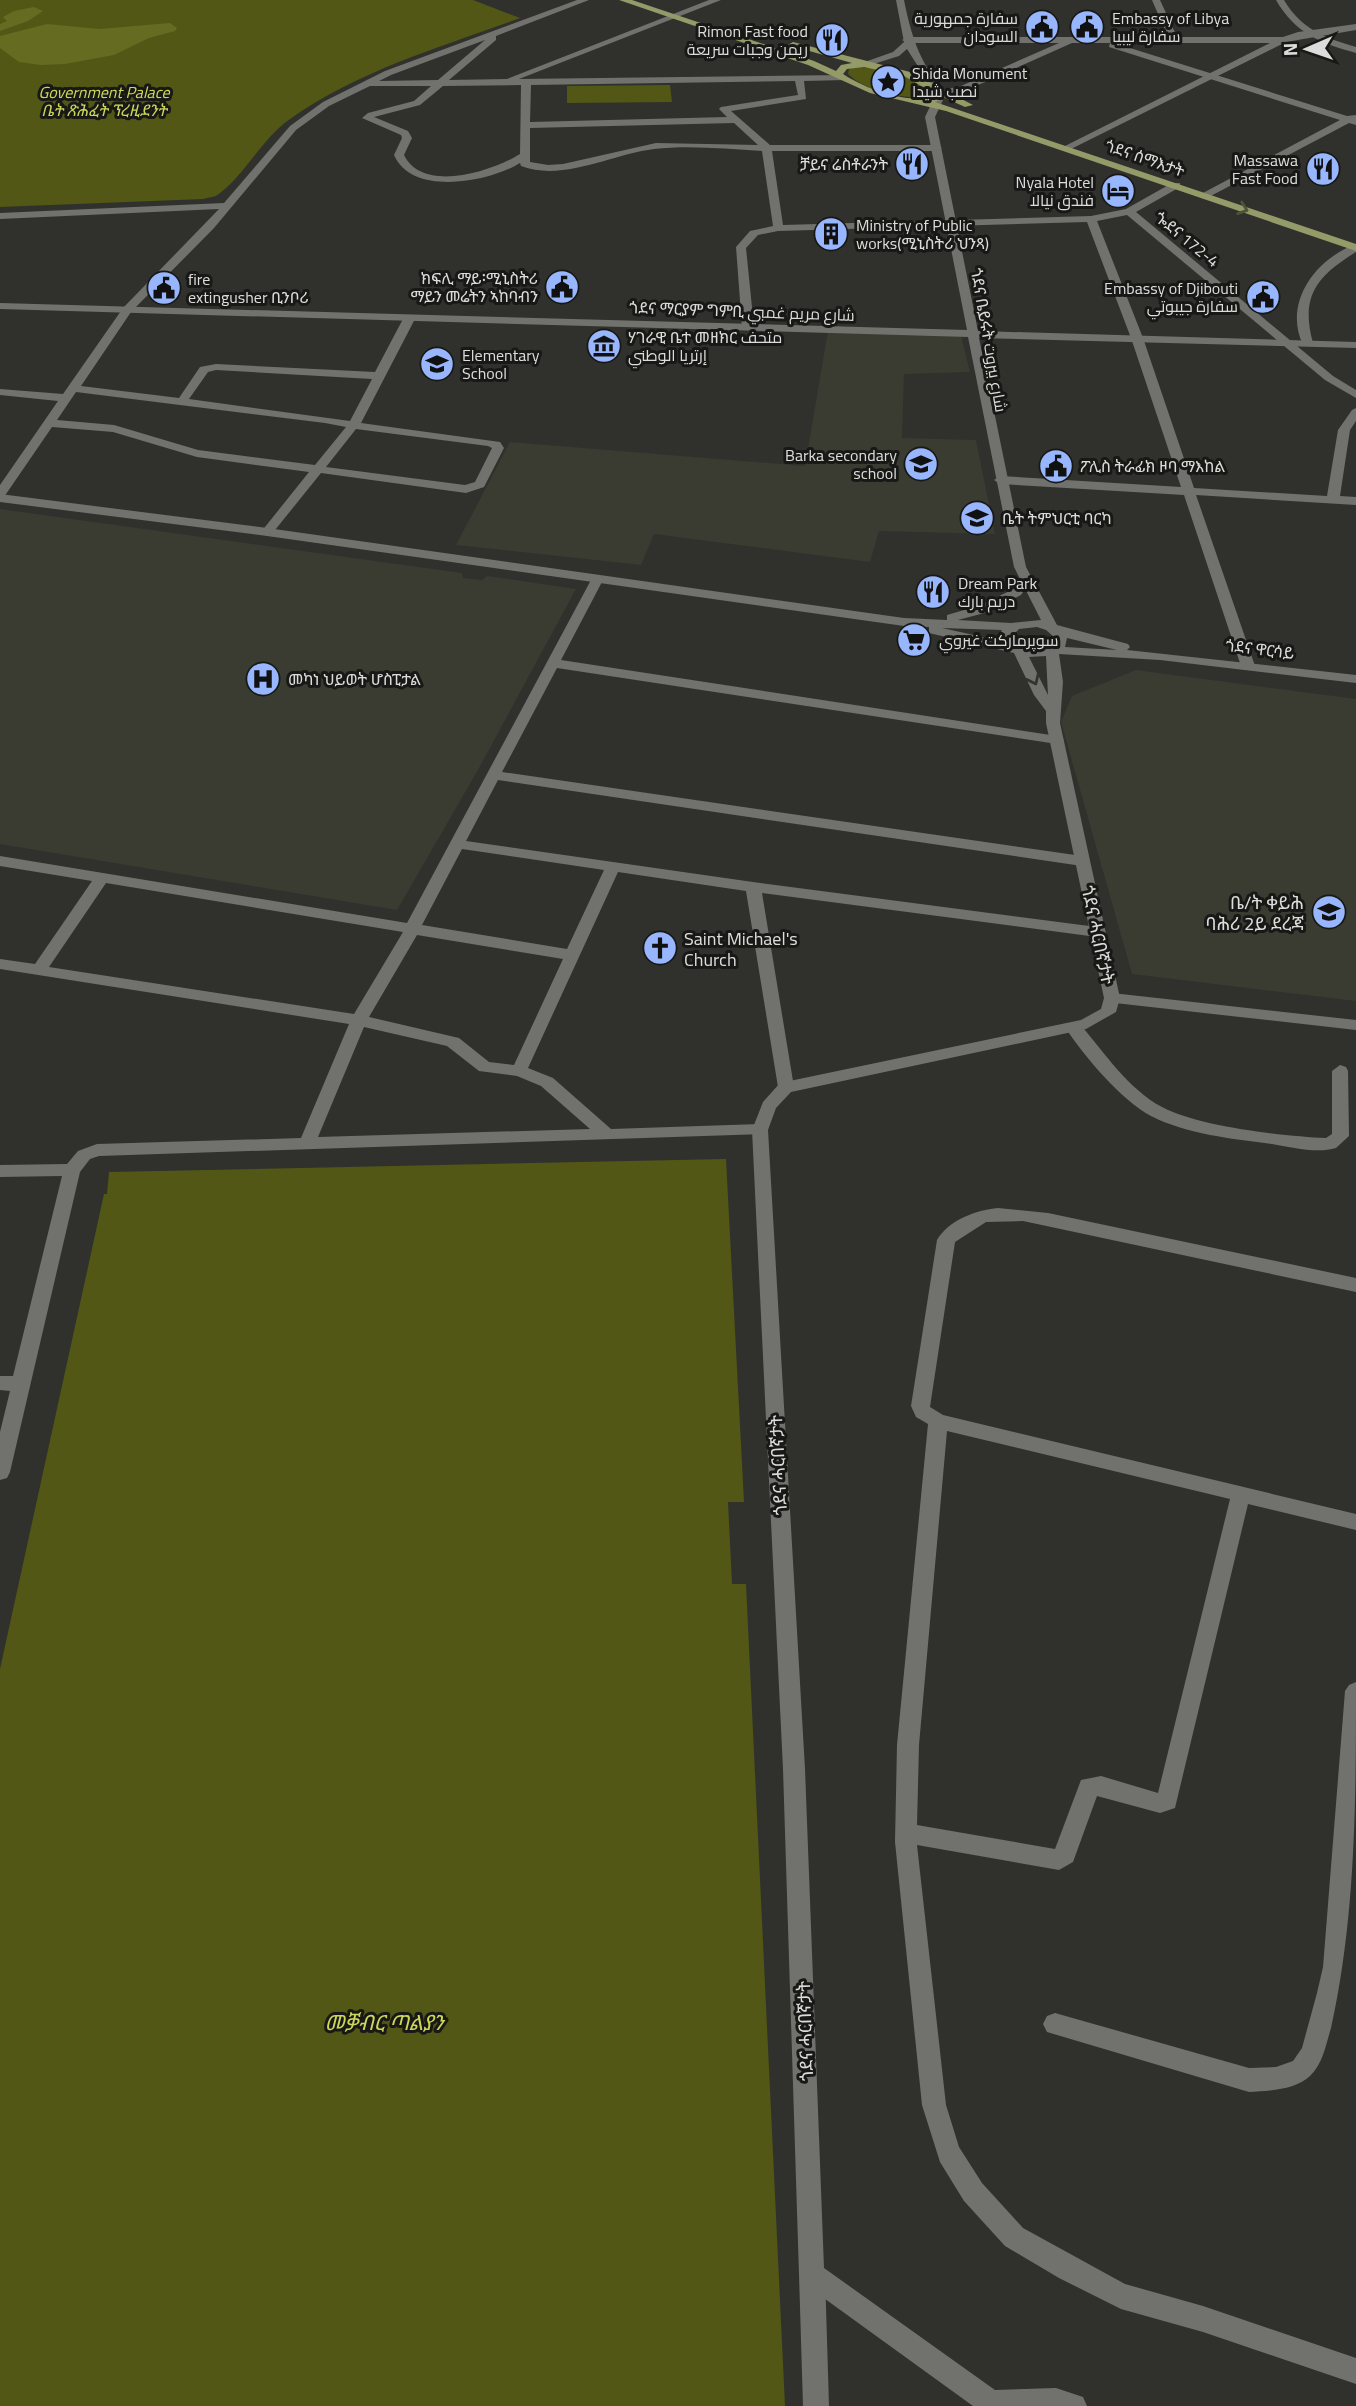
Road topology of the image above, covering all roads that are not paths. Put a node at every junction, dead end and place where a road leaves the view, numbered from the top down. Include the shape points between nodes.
1 (585, 0) edge
2 (622, 0) edge
3 (653, 0) edge
4 (717, 0) edge
5 (900, 0) edge
6 (1156, 0) edge
7 (1280, 0) edge
8 (687, 12) junction
9 (673, 17) junction
10 (1356, 26) edge
11 (498, 33) junction
12 (1307, 33) junction
13 (775, 39) dead end
14 (1075, 39) junction
15 (1094, 39) junction
16 (1172, 39) junction
17 (1283, 40) junction
18 (908, 41) junction
19 (788, 43) dead end
20 (1356, 50) edge
21 (811, 63) junction
22 (864, 64) junction
23 (1212, 77) junction
24 (799, 78) junction
25 (843, 78) junction
26 (443, 83) junction
27 (499, 83) junction
28 (526, 83) junction
29 (366, 84) junction
30 (938, 96) junction
31 (908, 100) junction
32 (930, 117) junction
33 (1354, 119) edge
34 (733, 120) junction
35 (524, 125) junction
36 (1080, 142) junction
37 (767, 148) junction
38 (937, 148) junction
39 (1066, 148) junction
40 (524, 156) junction
41 (1176, 186) junction
42 (1218, 189) junction
43 (1205, 196) junction
44 (226, 206) junction
45 (1129, 212) junction
46 (0, 216) edge
47 (1306, 218) dead end
48 (1091, 219) junction
49 (952, 224) junction
50 (778, 228) junction
51 (1356, 247) edge
52 (0, 306) edge
53 (127, 310) junction
54 (410, 317) junction
55 (748, 327) junction
56 (973, 334) junction
57 (1137, 338) junction
58 (1289, 343) junction
59 (1307, 344) junction
60 (1356, 345) edge
61 (378, 376) junction
62 (0, 392) edge
63 (68, 393) junction
64 (1356, 396) edge
65 (182, 401) junction
66 (1356, 412) edge
67 (48, 423) junction
68 (354, 424) junction
69 (318, 471) junction
70 (1000, 480) junction
71 (1189, 490) junction
72 (0, 496) edge
73 (1333, 499) junction
74 (1356, 501) edge
75 (267, 532) junction
76 (1020, 567) junction
77 (597, 580) junction
78 (1016, 592) junction
79 (904, 622) junction
80 (934, 623) junction
81 (1014, 626) junction
82 (1054, 629) junction
83 (1015, 649) junction
84 (1053, 651) junction
85 (1160, 656) junction
86 (553, 663) junction
87 (1248, 666) junction
88 (1356, 679) edge
89 (1051, 708) junction
90 (1057, 740) junction
91 (493, 775) junction
92 (458, 844) junction
93 (0, 861) edge
94 (1083, 861) junction
95 (613, 867) junction
96 (102, 878) junction
97 (754, 887) junction
98 (411, 931) junction
99 (1097, 932) junction
100 (571, 956) junction
101 (0, 964) edge
102 (38, 971) junction
103 (1112, 998) junction
104 (359, 1020) junction
105 (1356, 1025) edge
106 (1073, 1027) junction
107 (519, 1071) junction
108 (1340, 1071) dead end
109 (786, 1087) junction
110 (760, 1130) junction
111 (606, 1134) junction
112 (307, 1143) junction
113 (72, 1170) junction
114 (0, 1171) edge
115 (1356, 1285) edge
116 (0, 1383) edge
117 (21, 1384) junction
118 (938, 1421) junction
119 (0, 1472) edge
120 (1241, 1494) junction
121 (1356, 1522) edge
122 (1356, 1690) edge
123 (906, 1833) junction
124 (1055, 2024) dead end
125 (812, 2274) junction
126 (1356, 2371) edge
127 (993, 2404) edge
128 (816, 2406) edge
129 (1074, 2406) edge

1 - 11 street
2 - 9 main road, ጎደና ሰማእታት
3 - 8 main road
4 - 8 street
5 - 18 street
6 - 16 street
7 - 12 street via 1289,18
8 - 9 street
8 - 13 main road
9 - 21 main road, ጎደና ሰማእታት
9 - 27 street
10 - 12 street
11 - 26 street
11 - 29 street
12 - 17 street
12 - 20 street
14 - 15 street
14 - 18 street
14 - 30 street
15 - 16 street
15 - 23 street
16 - 17 street
17 - 23 street
18 - 22 street via 896,54
18 - 30 street via 917,66
19 - 22 main road, ጎደና ሰማእታት
21 - 24 street via 811,70
21 - 25 main road, ጎደና ሰማእታት
22 - 25 main road via 841,68 838,72
22 - 30 main road, ጎደና ሰማእታት via 908,74
23 - 33 street
23 - 36 street
24 - 25 street
24 - 28 street
24 - 34 street via 803,97 724,109
25 - 31 main road, ጎደና ሰማእታት
26 - 27 street
26 - 29 street
26 - 40 street via 417,103 367,117 405,133 399,151 408,167 437,178 459,178 499,171
27 - 28 street
28 - 35 street
29 - 44 street via 326,104 293,128
30 - 31 main road, ጎደና ሰማእታት via 922,102
30 - 32 street
30 - 36 main road, ጎደና ሰማእታት
30 - 39 main road, ጎደና ሰማእታት
31 - 32 street
32 - 38 street, ጎደና ቤይሩት شارع بيروت
33 - 42 street
34 - 35 street
34 - 37 street
35 - 40 street
36 - 39 street
36 - 42 main road, ጎደና ሰማእታት
37 - 38 street
37 - 40 street via 671,145 620,151 543,170 528,167
37 - 50 street
38 - 49 street, ጎደና ቤይሩት شارع بيروت
39 - 41 main road, ጎደና ሰማእታት
41 - 43 main road, ጎደና ሰማእታት
41 - 45 street
42 - 43 street
42 - 47 main road, ጎደና ሰማእታት
43 -> 51 main road, ጎደና ሰማእታት
44 - 46 street
44 - 53 street
45 - 48 street
45 - 58 street, ጐደና 172-4
48 - 49 street
48 - 57 street
49 - 50 street
49 - 56 street, ጎደና ቤይሩት شارع بيروت
50 - 55 street via 754,233 741,247
51 - 59 street via 1321,271 1309,286 1300,324
52 - 53 street, ጎደና ማርያም ግምቢ شارع مريم غمبي
53 - 54 street, ጎደና ማርያም ግምቢ شارع مريم غمبي
53 - 63 street
54 - 55 street, ጎደና ማርያም ግምቢ شارع مريم غمبي
54 - 61 street
55 - 56 street, ጎደና ማርያም ግምቢ شارع مريم غمبي
56 - 57 street, ጎደና ማርያም ግምቢ شارع مريم غمبي
56 - 70 street, ጎደና ቤይሩት شارع بيروت
57 - 58 street, ጎደና ማርያም ግምቢ شارع مريم غمبي
57 - 71 street
58 - 59 street, ጎደና ማርያም ግምቢ شارع مريم غمبي
58 - 64 street, ጐደና 172-4
59 - 60 street, ጎደና ማርያም ግምቢ شارع مريم غمبي
61 - 65 street via 216,367 204,369
61 - 68 street
62 - 63 street
63 - 65 street
63 - 67 street
65 - 68 street
66 - 73 street via 1344,430
67 - 69 street via 114,429 198,453
67 - 72 street
68 - 69 street
68 - 69 street via 498,448 480,484 466,489
69 - 75 street
70 - 71 street
70 - 76 street, ጎደና ቤይሩት شارع بيروت
71 - 73 street
71 - 87 street
72 - 75 street
73 - 74 street
75 - 77 street
76 - 78 street
76 - 82 street
77 - 79 street
77 - 86 street
78 - 80 street via 983,609
78 - 81 street
79 - 80 street, ጎደና ዋርሳይ
79 - 83 street, ጎደና ዋርሳይ
80 - 81 street, ጎደና ዋርሳይ
81 - 82 street, ጎደና ዋርሳይ via 1029,623
81 - 83 street via 1006,638
82 - 84 street via 1061,641
82 - 85 street, ጎደና ዋርሳይ
83 - 84 street, ጎደና ዋርሳይ
83 -> 89 street
84 - 85 street, ጎደና ዋርሳይ
84 - 89 street via 1055,695
85 - 87 street, ጎደና ዋርሳይ
86 - 90 street
86 - 91 street
87 - 88 street, ጎደና ዋርሳይ
89 - 90 street, ጎደና ሓርበኛታት
90 - 94 street, ጎደና ሓርበኛታት
91 - 92 street
91 - 94 street
92 - 95 street
92 - 98 street
93 - 96 street
94 - 99 street, ጎደና ሓርበኛታት
95 - 97 street
95 - 100 street
96 - 98 street
96 - 102 street
97 - 99 street
97 - 109 street
98 - 100 street
98 - 104 street
99 - 103 street, ጎደና ሓርበኛታት
100 - 107 street
101 - 102 street
102 - 104 street
103 - 105 street
103 - 106 street, ጎደና ሓርበኛታት via 1108,1012
104 - 107 street via 453,1042 485,1067
104 - 112 street
106 - 108 street via 1143,1101 1158,1112 1192,1123 1330,1144 1340,1136
106 - 109 street, ጎደና ሓርበኛታት
107 - 111 street via 547,1082
109 - 110 street, ጎደና ሓርበኛታት via 764,1113
110 - 111 street
110 - 125 street, ጎደና ሓርበኛታት via 794,1769
111 - 112 street
112 - 113 street via 97,1150 84,1155
113 - 114 street
113 - 117 street
115 - 118 street via 1192,1247 1039,1219 998,1214 979,1217 946,1240 920,1406
116 - 117 street
117 - 119 street
118 - 120 street
118 - 123 street via 908,1745
120 - 121 street
120 - 123 street via 1167,1801 1088,1787 1065,1856 1059,1860
122 - 124 street via 1335,1967 1312,2053 1301,2069 1276,2078 1248,2080
123 - 126 street via 934,2105 949,2153 973,2192 1014,2237 1121,2296
125 - 127 street
125 - 128 street, ጎደና ሓርበኛታት
127 - 129 street via 1056,2401

